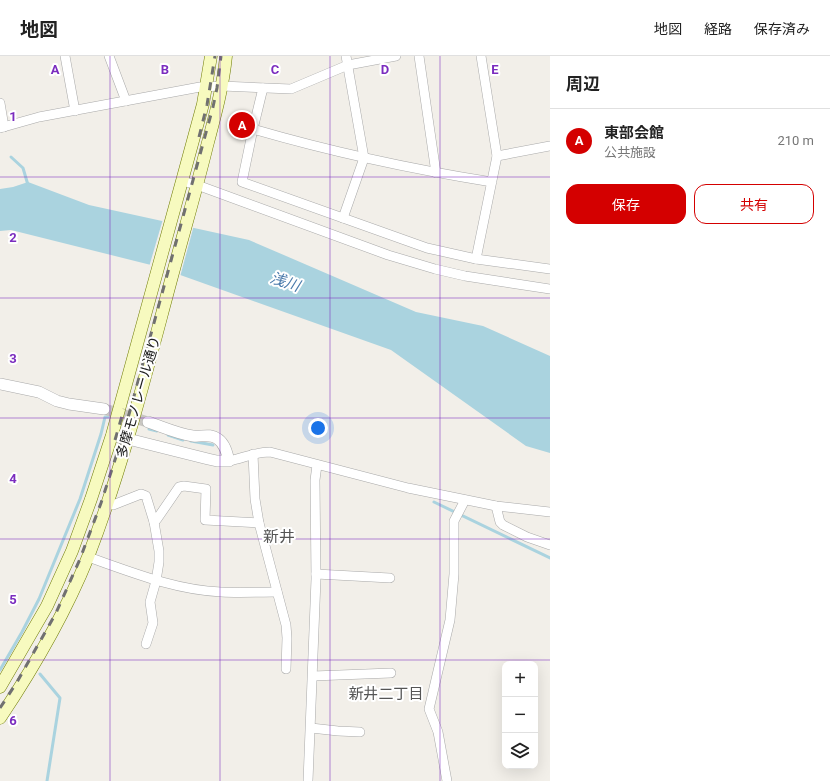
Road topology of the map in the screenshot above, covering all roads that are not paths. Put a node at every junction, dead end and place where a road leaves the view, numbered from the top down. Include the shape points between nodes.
1 (64, 56) edge
2 (109, 56) edge
3 (211, 56) edge
4 (226, 56) edge
5 (396, 56) edge
6 (419, 56) edge
7 (481, 56) edge
8 (347, 60) edge
9 (207, 86) junction
10 (222, 86) junction
11 (263, 88) junction
12 (126, 101) junction
13 (0, 103) edge
14 (75, 111) junction
15 (2, 128) edge
16 (253, 129) junction
17 (550, 146) edge
18 (497, 156) junction
19 (364, 158) junction
20 (436, 173) junction
21 (492, 182) junction
22 (182, 183) junction
23 (197, 187) junction
24 (343, 218) junction
25 (476, 259) junction
26 (550, 269) edge
27 (550, 288) edge
28 (0, 384) edge
29 (104, 409) tunnel mouth
30 (148, 422) tunnel mouth
31 (112, 435) junction
32 (127, 438) junction
33 (253, 454) junction
34 (229, 461) junction
35 (317, 465) junction
36 (465, 500) junction
37 (107, 503) junction
38 (496, 506) junction
39 (550, 512) edge
40 (154, 522) junction
41 (259, 523) junction
42 (550, 545) edge
43 (88, 556) junction
44 (316, 574) junction
45 (390, 578) dead end
46 (156, 581) junction
47 (276, 592) junction
48 (146, 644) dead end
49 (286, 669) dead end
50 (391, 673) dead end
51 (313, 676) junction
52 (0, 686) edge
53 (0, 718) edge
54 (311, 728) junction
55 (360, 732) dead end
56 (308, 778) edge
57 (446, 781) edge

1 - 14 street
2 - 12 street
3 - 9 main road, 多摩モノレール通り
4 - 10 main road, 多摩モノレール通り
5 - 8 street
6 - 20 street
7 - 18 street
8 - 11 street via 290,89
8 - 19 street
9 - 10 street
9 - 12 street
9 - 22 main road, 多摩モノレール通り
10 - 11 street
10 - 23 main road, 多摩モノレール通り
11 - 16 street
12 - 14 street
13 - 15 street
14 - 15 street via 39,117
16 - 19 street
16 - 24 street via 242,182
17 - 18 street
18 - 21 street
19 - 20 street
19 - 24 street
20 - 21 street
21 - 25 street
22 - 23 street
22 - 31 main road, 多摩モノレール通り
23 - 27 street via 435,270
23 - 32 main road, 多摩モノレール通り
24 - 25 street via 428,248
25 - 26 street
28 - 29 street via 39,392 57,401
30 - 34 street via 182,434 212,436 223,445
31 - 32 street
31 - 52 main road, 多摩モノレール通り via 91,499 59,581
32 - 34 street via 208,459
32 - 37 main road, 多摩モノレール通り
33 - 34 street
33 - 35 street via 276,453
33 - 41 street
35 - 36 street
35 - 44 street
36 - 38 street
36 - 57 street via 455,518 450,620 429,709 438,732
37 - 40 street via 113,505 141,494 146,496
37 - 43 main road, 多摩モノレール通り
38 - 39 street
38 - 42 street via 503,525
40 - 41 street via 179,487 184,486 206,488 205,520
40 - 46 street via 159,551
41 - 47 street
43 - 46 street
43 - 53 main road, 多摩モノレール通り via 48,640
44 - 45 street
44 - 51 street
46 - 47 street via 220,592
46 - 48 street via 150,602 153,623
47 - 49 street via 286,625
50 - 51 street
51 - 54 street
54 - 55 street
54 - 56 street

